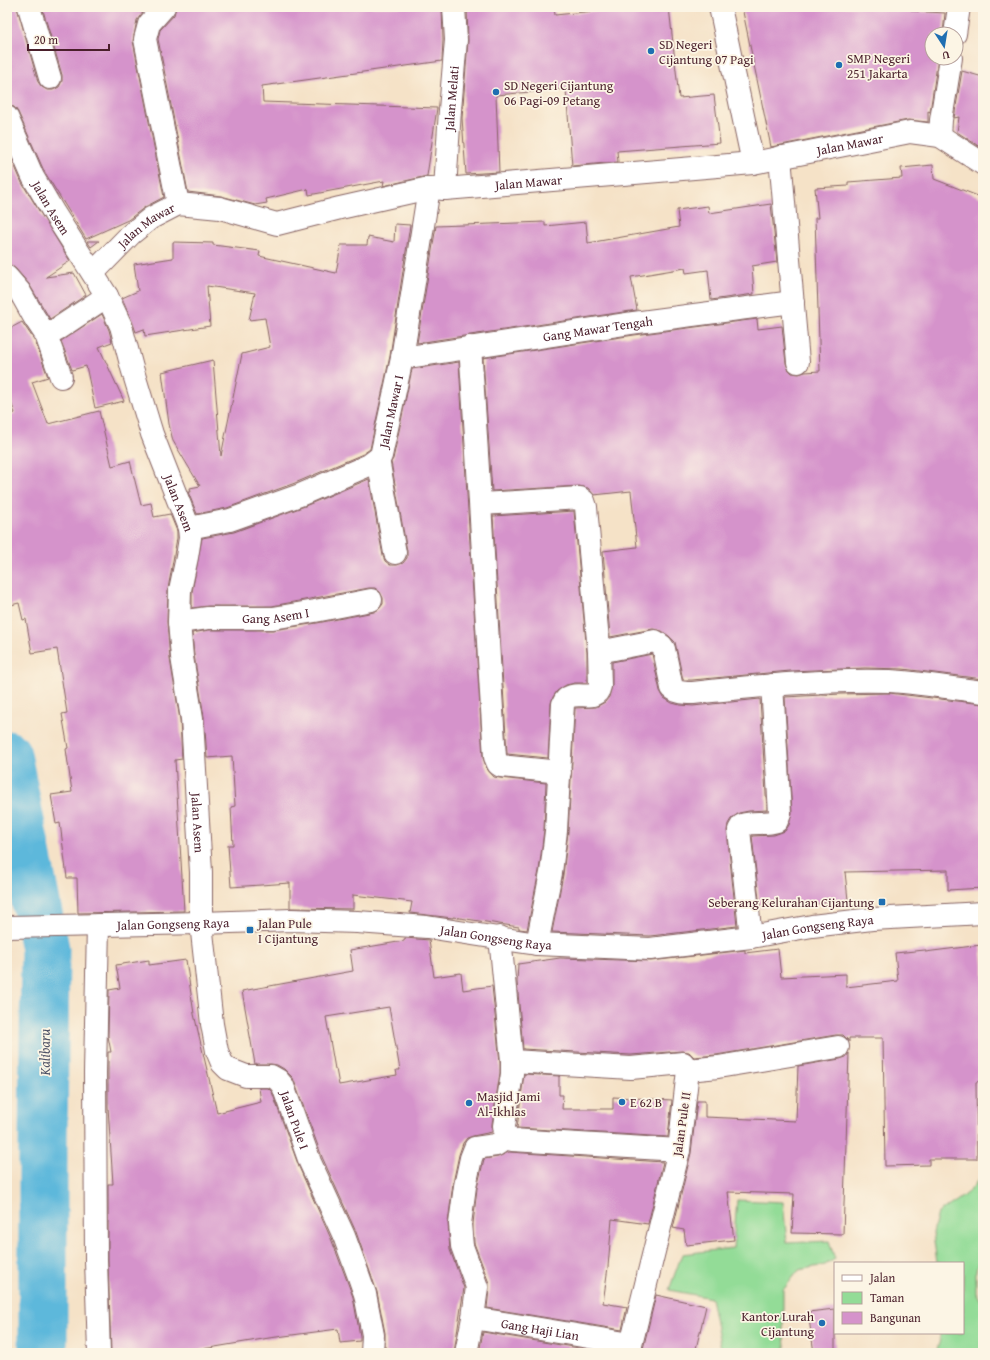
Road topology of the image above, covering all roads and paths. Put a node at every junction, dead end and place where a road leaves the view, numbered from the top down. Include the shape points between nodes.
1 (29, 7) edge
2 (164, 7) edge
3 (454, 7) edge
4 (720, 7) edge
5 (959, 7) edge
6 (956, 26) edge
7 (950, 66) edge
8 (50, 78) dead end
9 (7, 117) edge
10 (940, 136) junction
11 (780, 157) junction
12 (753, 163) junction
13 (983, 164) edge
14 (437, 188) junction
15 (178, 204) junction
16 (93, 273) junction
17 (7, 277) edge
18 (107, 296) junction
19 (793, 302) junction
20 (46, 335) junction
21 (470, 347) junction
22 (402, 358) junction
23 (798, 362) dead end
24 (61, 377) dead end
25 (378, 459) junction
26 (481, 504) junction
27 (189, 528) junction
28 (395, 553) dead end
29 (371, 600) dead end
30 (178, 622) junction
31 (599, 652) junction
32 (772, 685) junction
33 (983, 692) edge
34 (560, 772) junction
35 (983, 913) edge
36 (201, 923) junction
37 (98, 925) junction
38 (15, 927) edge
39 (751, 937) junction
40 (500, 938) junction
41 (538, 944) junction
42 (838, 1047) dead end
43 (512, 1061) junction
44 (688, 1070) junction
45 (510, 1138) junction
46 (679, 1150) junction
47 (473, 1318) junction
48 (630, 1348) edge
49 (99, 1353) edge
50 (372, 1353) edge
51 (466, 1353) edge

1 - 8 street
2 - 15 street via 149,24 145,39
3 - 14 street, Jalan Melati via 456,40 450,110
4 - 12 street
5 - 6 street
7 - 10 street
9 - 16 street, Jalan Asem via 33,177
10 - 11 street, Jalan Mawar via 910,132
10 - 13 street, Jalan Mawar
11 - 12 street, Jalan Mawar
11 - 19 street
12 - 14 street, Jalan Mawar
14 - 15 street, Jalan Mawar via 278,224 220,208
14 - 22 street, Jalan Mawar I
15 - 16 street, Jalan Mawar via 151,218 131,234
16 - 18 street, Jalan Asem
17 - 20 street via 20,292
18 - 20 street
18 - 27 street, Jalan Asem via 121,326 152,434
19 - 21 street, Gang Mawar Tengah
19 - 23 street
20 - 24 street
21 - 22 street, Gang Mawar Tengah
21 - 26 street
22 - 25 street, Jalan Mawar I via 383,452
25 - 27 street, Jalan Mawar I via 300,495 230,520
25 - 28 street
26 - 31 street via 580,498 584,501
26 - 34 street via 486,626 496,761 505,767
27 - 30 street, Jalan Asem via 190,538 180,590
29 - 30 street, Gang Asem I via 273,618 208,618
30 - 36 street, Jalan Asem via 195,758
31 - 32 street via 655,641 666,653 672,688 676,691 693,693
31 - 34 street via 599,691 591,695 570,696 563,704
32 - 33 street via 890,681
32 - 39 street via 780,813 777,821 748,822 739,830
34 - 41 street via 551,873
35 - 39 street, Jalan Gongseng Raya via 872,919
36 - 37 street, Jalan Gongseng Raya
36 - 40 street, Jalan Gongseng Raya via 291,920 357,922 428,927
36 - 50 street, Jalan Pule I via 217,1051 228,1069 246,1076 271,1076 283,1086 310,1162 344,1236 365,1294 373,1335
37 - 38 street, Jalan Gongseng Raya
37 - 49 street via 95,1073
39 - 41 street, Jalan Gongseng Raya via 650,949
40 - 41 street, Jalan Gongseng Raya
40 - 43 street
42 - 44 street
43 - 44 street via 631,1068 683,1063
43 - 45 street via 504,1126 504,1131
44 - 46 street, Jalan Pule II
45 - 46 street
45 - 47 street via 496,1145 475,1148 468,1172 460,1224 462,1246 476,1287
46 - 48 street, Jalan Pule II
47 - 48 street, Gang Haji Lian
47 - 51 street

